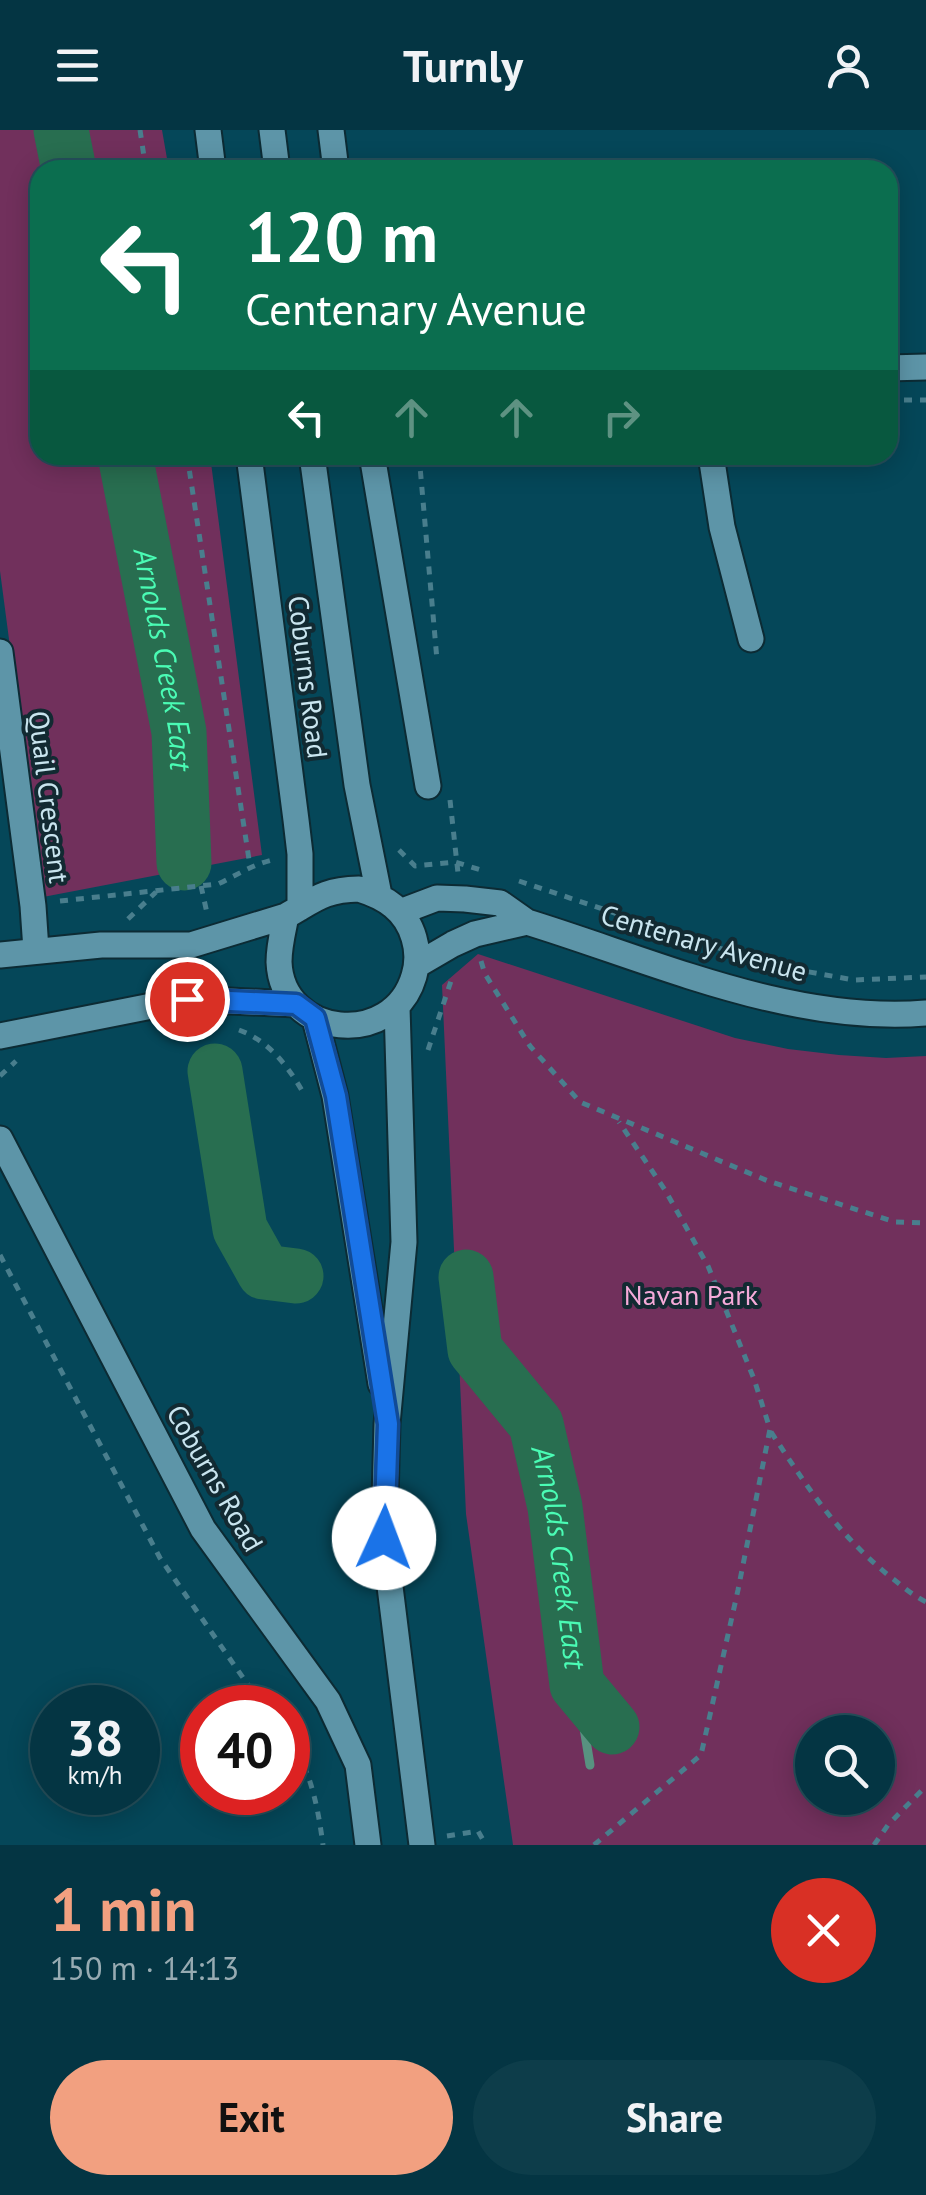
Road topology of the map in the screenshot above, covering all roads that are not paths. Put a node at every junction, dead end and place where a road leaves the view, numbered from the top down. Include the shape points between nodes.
1 (208, 130) edge
2 (272, 130) edge
3 (331, 130) edge
4 (212, 160) edge
5 (276, 160) edge
6 (335, 160) edge
7 (926, 367) edge
8 (898, 368) edge
9 (250, 465) edge
10 (313, 465) edge
11 (374, 465) edge
12 (713, 465) edge
13 (751, 639) dead end
14 (0, 652) edge
15 (428, 786) dead end
16 (379, 896) junction
17 (293, 912) junction
18 (400, 912) junction
19 (527, 922) junction
20 (36, 950) junction
21 (0, 955) edge
22 (417, 965) junction
23 (396, 1007) junction
24 (306, 1011) junction
25 (926, 1013) edge
26 (0, 1036) edge
27 (0, 1139) edge
28 (388, 1424) junction
29 (422, 1843) edge
30 (368, 1845) edge

1 - 4 street
2 - 5 street
3 - 6 street
7 - 8 street
9 - 17 street, Coburns Road via 300,854
10 - 16 street, Coburns Road via 357,785
11 - 15 street
12 - 13 street
14 - 20 street, Quail Crescent
16 - 17 street via 338,890
16 - 18 street
17 - 20 street via 191,945
17 - 24 street via 279,964 284,985
18 - 19 street, Centenary Avenue via 437,898 465,899 500,903
18 - 22 street via 411,928
19 - 22 street via 475,934
19 - 25 street, Centenary Avenue via 754,995 840,1011
20 - 21 street
22 - 23 street
23 - 24 street via 358,1026 336,1026
23 - 28 street via 404,1242
24 - 26 street via 187,999
24 - 28 street via 336,1096
27 - 30 street, Coburns Road via 204,1529 328,1700 358,1765
28 - 29 street via 384,1538

